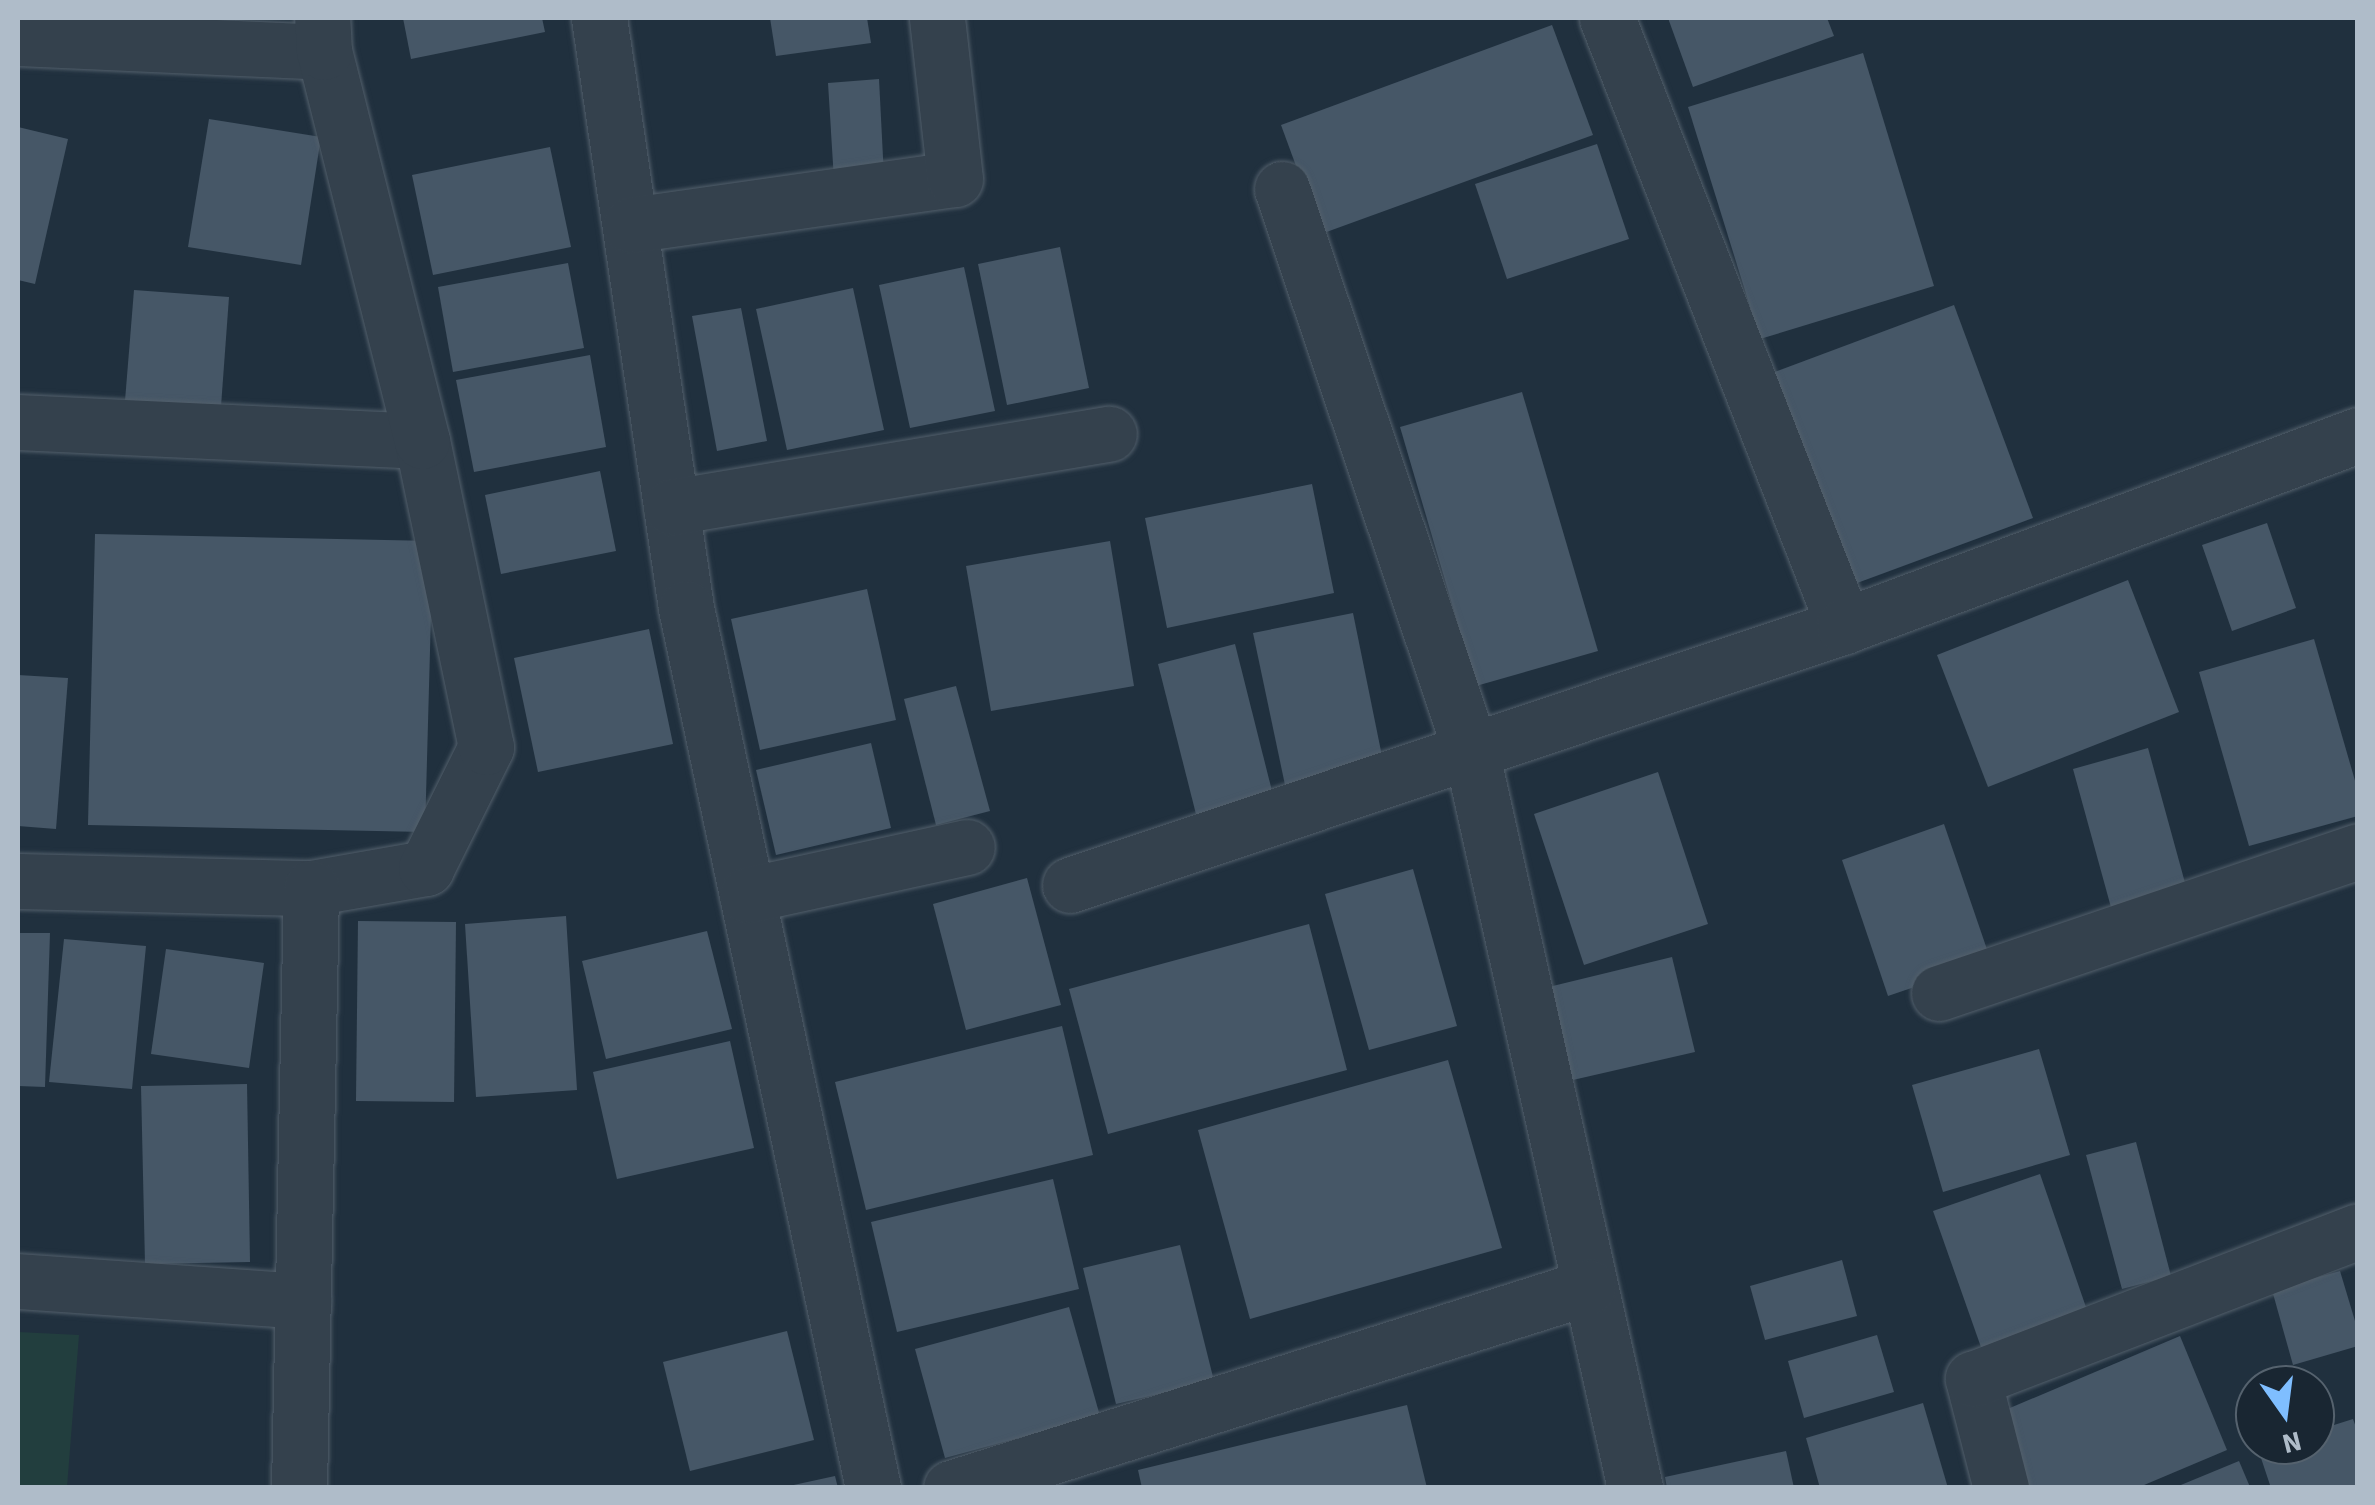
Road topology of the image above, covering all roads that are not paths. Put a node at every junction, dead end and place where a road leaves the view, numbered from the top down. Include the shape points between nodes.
1 (599, 18) edge
2 (936, 18) edge
3 (1607, 18) edge
4 (323, 35) edge
5 (18, 38) edge
6 (1282, 189) dead end
7 (630, 225) junction
8 (18, 422) edge
9 (1109, 434) dead end
10 (2358, 435) edge
11 (422, 440) junction
12 (671, 507) junction
13 (1844, 626) junction
14 (1471, 750) junction
15 (966, 847) dead end
16 (2358, 850) edge
17 (18, 881) edge
18 (1070, 885) dead end
19 (312, 888) junction
20 (747, 896) junction
21 (1939, 993) dead end
22 (2358, 1231) edge
23 (18, 1281) edge
24 (1588, 1286) junction
25 (304, 1301) junction
26 (299, 1488) edge
27 (873, 1488) edge
28 (951, 1488) edge
29 (1636, 1488) edge
30 (2001, 1488) edge

1 - 7 street
2 - 7 street via 955,179
3 - 13 street
4 - 5 street
4 - 11 street
6 - 14 street
7 - 12 street
8 - 11 street
9 - 12 street
10 - 13 street
11 - 19 street via 486,747 426,868
12 - 20 street
13 - 14 street
14 - 18 street
14 - 24 street
15 - 20 street
16 - 21 street
17 - 19 street
19 - 25 street
20 - 27 street
22 - 30 street via 1973,1379
23 - 25 street
24 - 28 street
24 - 29 street
25 - 26 street

